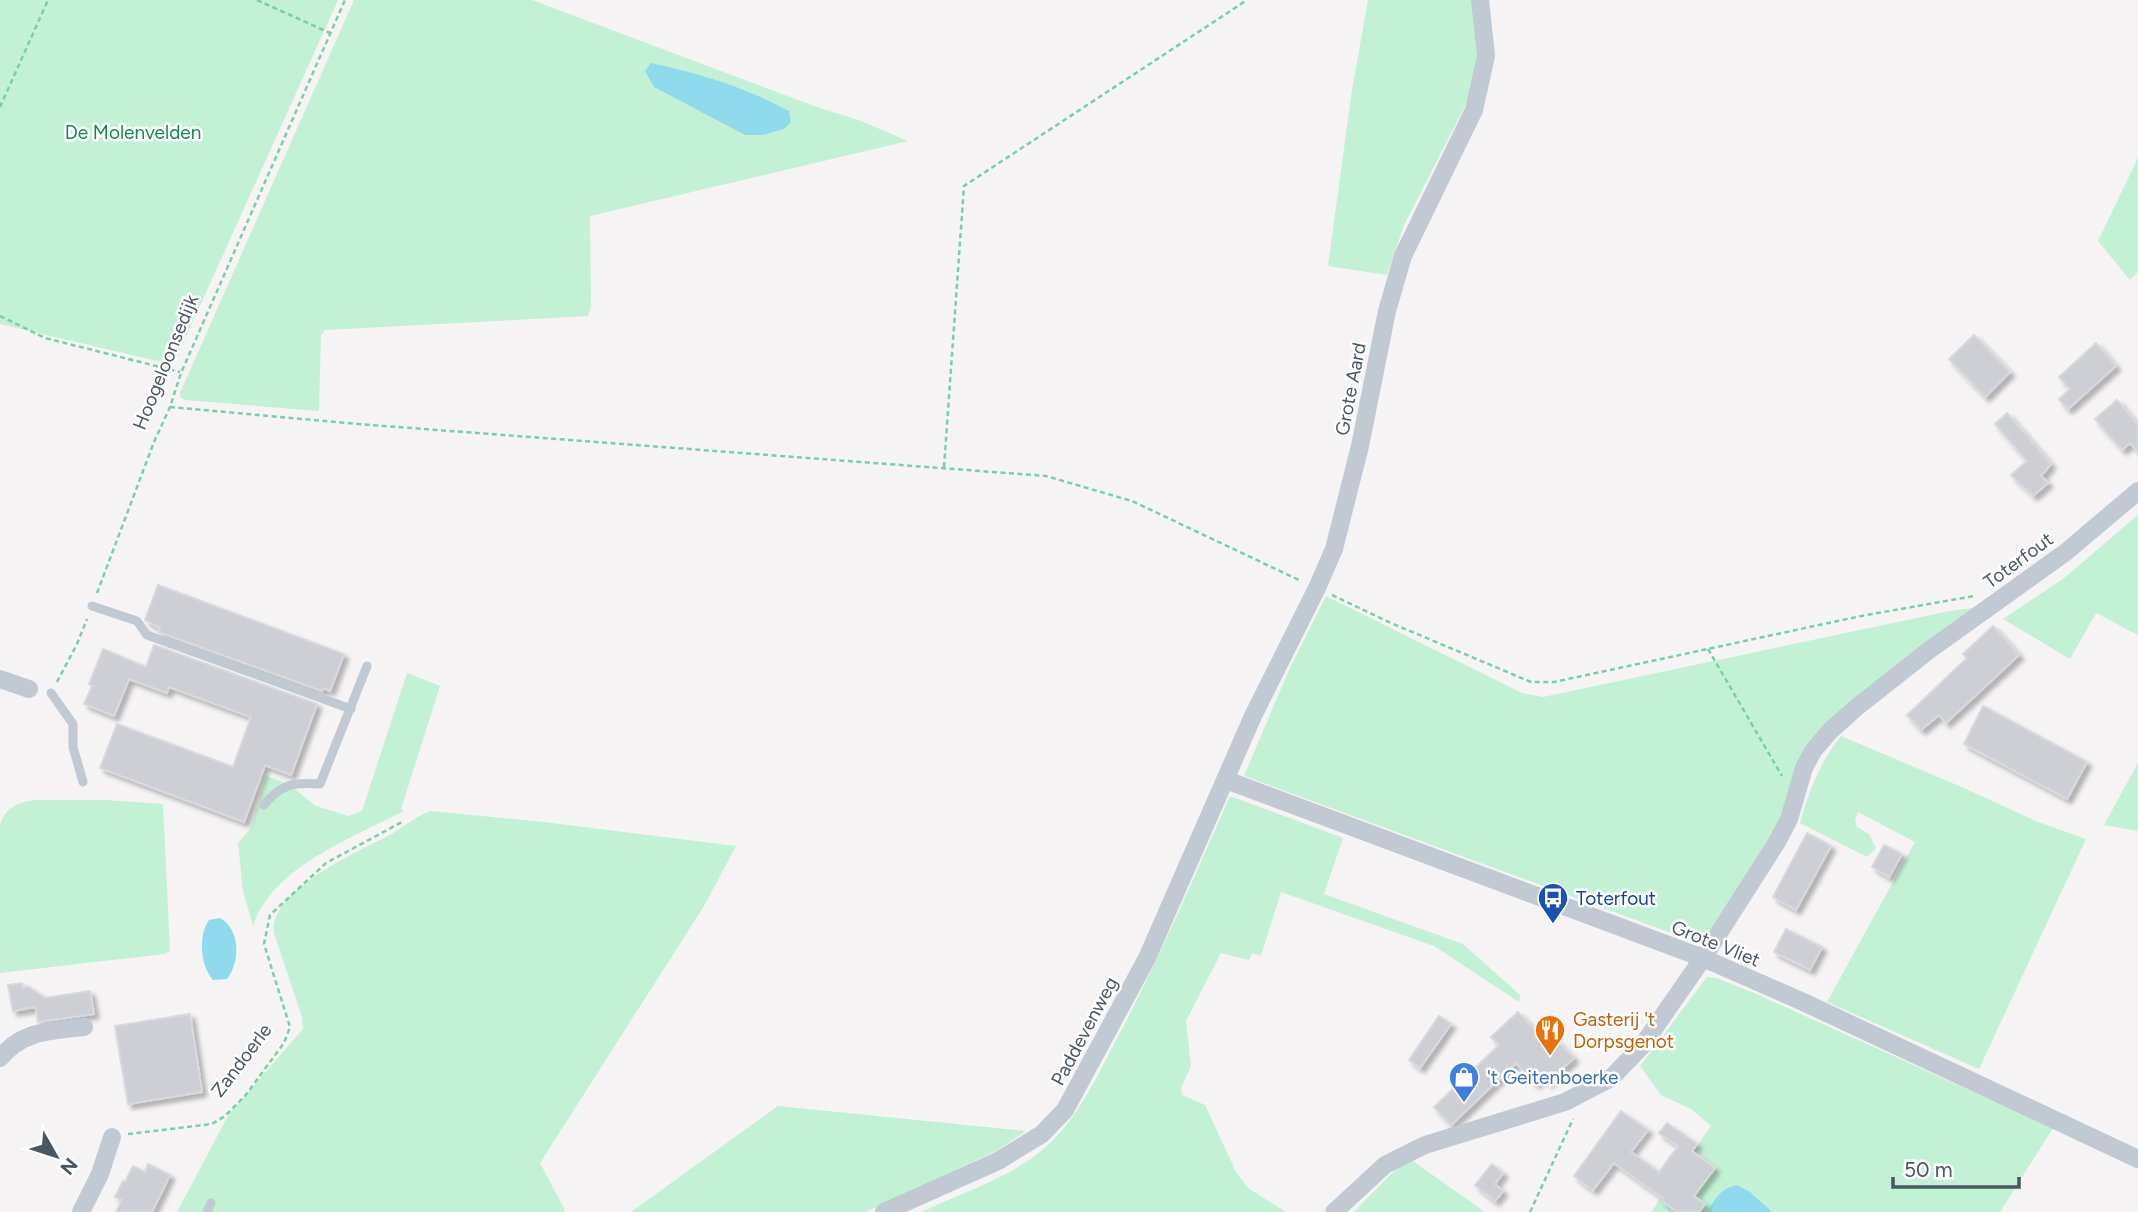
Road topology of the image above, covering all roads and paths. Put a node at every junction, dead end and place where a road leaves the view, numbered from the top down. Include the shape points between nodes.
1 (48, 0) edge
2 (257, 0) edge
3 (345, 0) edge
4 (1247, 0) edge
5 (1480, 0) edge
6 (330, 33) junction
7 (0, 107) edge
8 (0, 316) edge
9 (181, 373) junction
10 (170, 407) junction
11 (944, 468) junction
12 (2138, 491) edge
13 (1317, 588) junction
14 (1976, 596) dead end
15 (92, 606) junction
16 (1708, 649) junction
17 (367, 666) dead end
18 (0, 679) edge
19 (29, 689) dead end
20 (51, 693) joint
21 (351, 709) junction
22 (1226, 780) junction
23 (83, 782) dead end
24 (1795, 797) junction
25 (264, 805) dead end
26 (402, 822) dead end
27 (1703, 958) junction
28 (84, 1027) dead end
29 (0, 1058) edge
30 (1584, 1093) junction
31 (112, 1136) joint
32 (2138, 1159) edge
33 (81, 1212) edge
34 (884, 1212) edge
35 (1334, 1212) edge
36 (1530, 1212) edge

1 - 7 path
2 - 6 path
3 - 6 path, Hoogeloonsedijk
4 - 11 path via 964,186
5 - 13 street, Grote Aard via 1486,56 1474,110 1403,256 1338,536
6 - 9 path, Hoogeloonsedijk
8 - 9 path via 45,338
9 - 10 path, Hoogeloonsedijk
10 - 11 path
10 - 15 path, Hoogeloonsedijk
11 - 13 path via 1046,475 1122,498
12 - 24 street, Toterfout via 2066,552 1928,651 1830,731 1813,751
13 - 16 path via 1531,682 1554,682
13 - 22 street, Grote Aard
14 - 16 path
15 - 20 path, Hoogeloonsedijk
15 - 21 lane via 137,621 147,635
16 - 24 path
17 - 21 lane
18 - 19 street
20 - 23 lane via 73,724 73,747
21 - 25 lane via 320,784 276,789
22 - 27 street, Grote Vliet
22 - 34 street, Paddevenweg via 1147,958 1065,1110 1016,1151
24 - 27 street, Toterfout via 1777,842
26 - 31 path, Zandoerle via 326,863 270,915 264,944 290,1027 284,1043 245,1096 212,1124
27 - 30 street, Toterfout via 1642,1046 1612,1078
27 - 32 street, Grote Vliet
28 - 29 street via 35,1033 16,1041
30 - 35 street, Toterfout via 1425,1145 1385,1165
30 - 36 path
31 - 33 street

